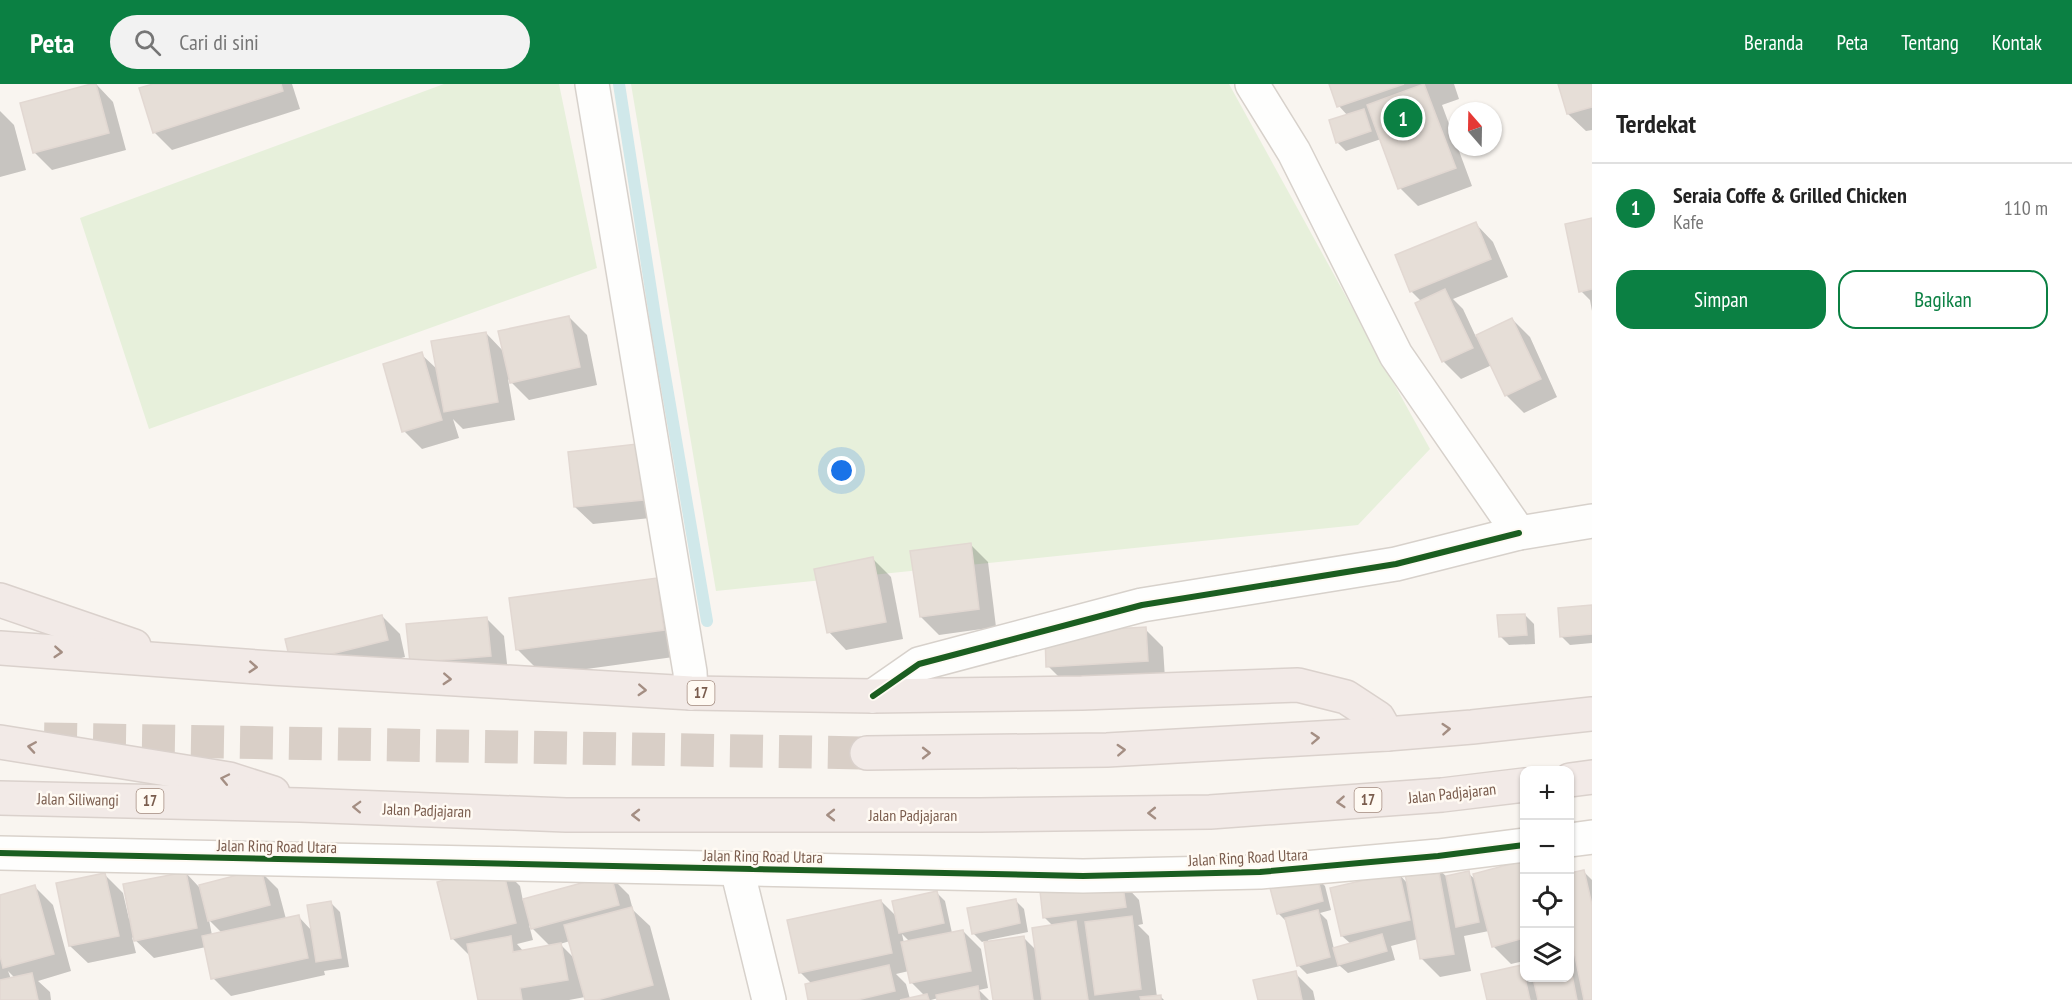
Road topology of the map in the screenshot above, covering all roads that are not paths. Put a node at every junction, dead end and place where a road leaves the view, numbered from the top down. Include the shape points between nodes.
1 (592, 84) edge
2 (1252, 84) edge
3 (1592, 521) edge
4 (1519, 533) junction
5 (0, 600) edge
6 (0, 648) edge
7 (176, 661) junction
8 (691, 693) junction
9 (873, 696) junction
10 (1592, 714) edge
11 (1388, 734) junction
12 (0, 742) edge
13 (867, 753) tunnel mouth
14 (1592, 777) edge
15 (1574, 779) edge
16 (1520, 785) edge
17 (0, 798) edge
18 (300, 805) junction
19 (1592, 837) edge
20 (1574, 839) edge
21 (1520, 846) edge
22 (0, 853) edge
23 (737, 869) junction
24 (769, 1000) edge

1 - 8 street
2 - 4 street via 1294,152 1396,356
3 - 4 street
4 - 9 street via 1396,564 1142,605 920,664
5 - 7 highway
6 -> 7 highway, 17
7 -> 8 highway, 17
8 - 9 highway, 17
9 - 11 highway, 17 via 1298,685 1346,697 1377,718
11 -> 10 highway
13 -> 11 highway via 1077,752
18 -> 12 highway via 228,779
14 - 15 highway
16 -> 18 highway, Jalan Padjajaran / 17 via 1210,812 566,816
17 - 18 highway, Jalan Siliwangi / 17
19 - 20 street
21 - 23 street, Jalan Ring Road Utara via 1260,872 1083,876
22 - 23 street, Jalan Ring Road Utara
23 - 24 street

